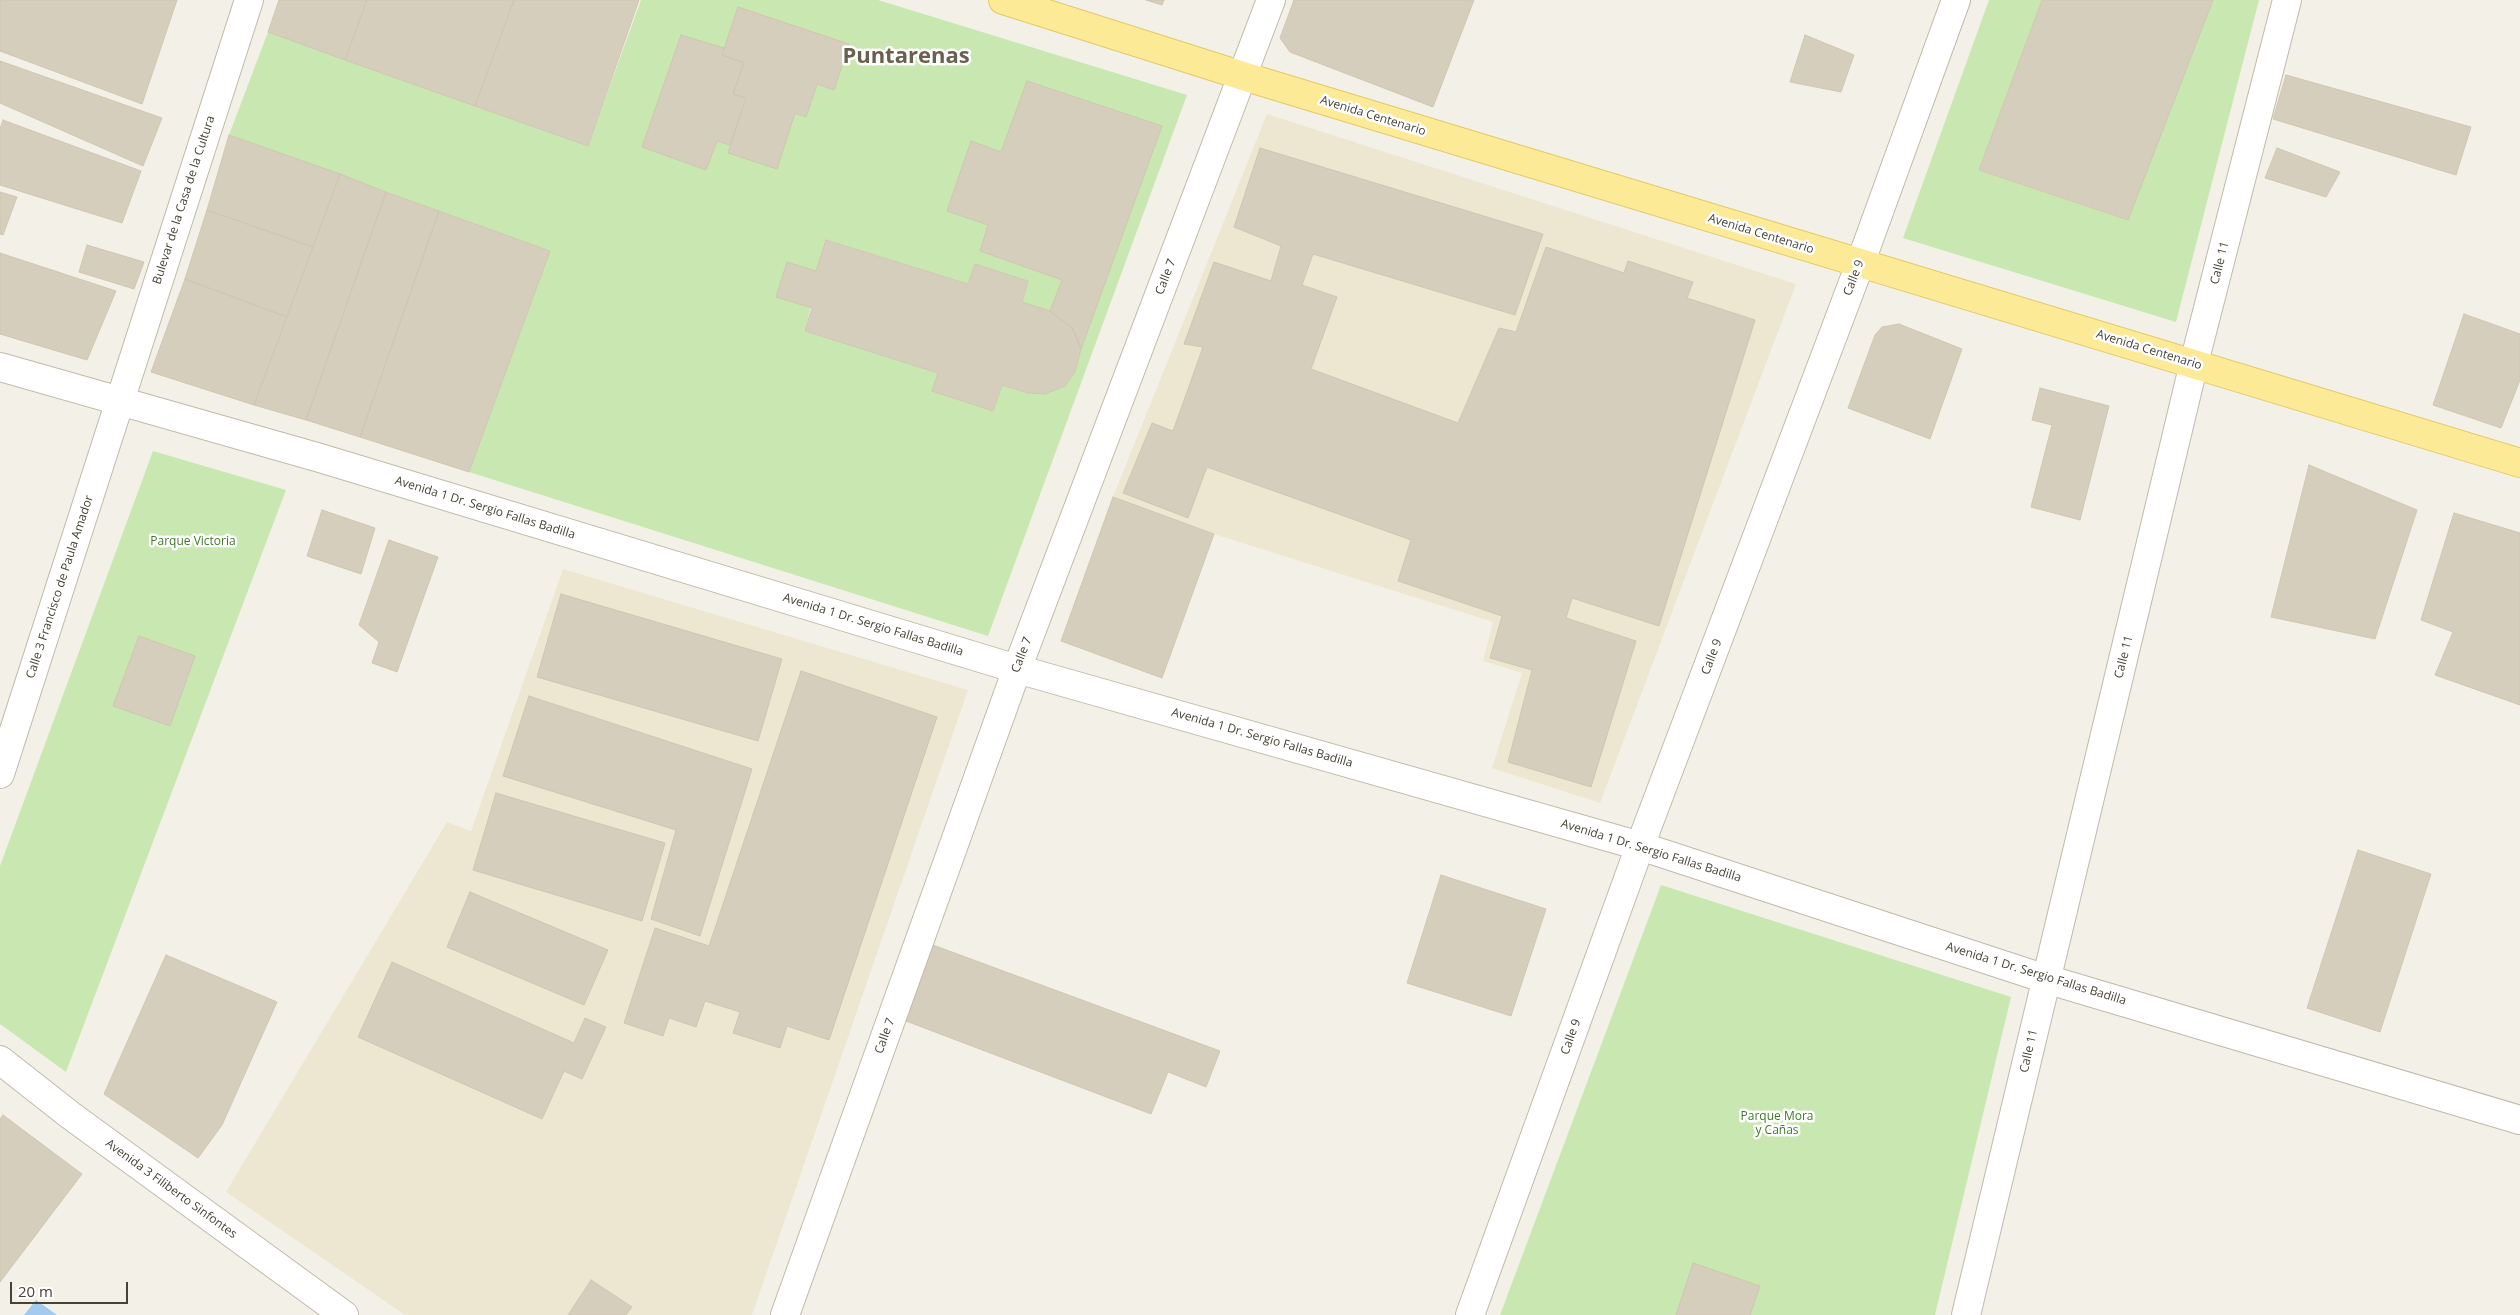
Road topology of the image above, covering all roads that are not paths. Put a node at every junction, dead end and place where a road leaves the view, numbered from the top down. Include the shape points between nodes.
1 (249, 0) edge
2 (1003, 0) edge
3 (1271, 0) edge
4 (1956, 0) edge
5 (2287, 0) edge
6 (1243, 76) junction
7 (1860, 264) junction
8 (2194, 363) junction
9 (0, 367) edge
10 (119, 400) junction
11 (2520, 463) edge
12 (1017, 669) junction
13 (0, 774) edge
14 (1640, 846) junction
15 (2046, 979) junction
16 (0, 1060) edge
17 (2520, 1120) edge
18 (344, 1315) edge
19 (785, 1315) edge
20 (1470, 1315) edge
21 (1966, 1315) edge

1 - 10 street, Bulevar de la Casa de la Cultura
2 - 6 main road, Avenida Centenario
3 - 6 street, Calle 7
4 - 7 street, Calle 9
5 - 8 street, Calle 11
6 - 7 main road, Avenida Centenario
6 - 12 street, Calle 7
7 - 8 main road, Avenida Centenario
7 - 14 street, Calle 9
8 - 11 main road, Avenida Centenario
8 - 15 street, Calle 11
9 - 10 street, Avenida 1 Dr. Sergio Fallas Badilla
10 - 12 street, Avenida 1 Dr. Sergio Fallas Badilla
10 - 13 street, Calle 3 Francisco de Paula Amador
12 - 14 street, Avenida 1 Dr. Sergio Fallas Badilla
12 - 19 street, Calle 7
14 - 15 street, Avenida 1 Dr. Sergio Fallas Badilla
14 - 20 street, Calle 9
15 - 17 street, Avenida 1 Dr. Sergio Fallas Badilla
15 - 21 street, Calle 11
16 - 18 street, Avenida 3 Filiberto Sinfontes

